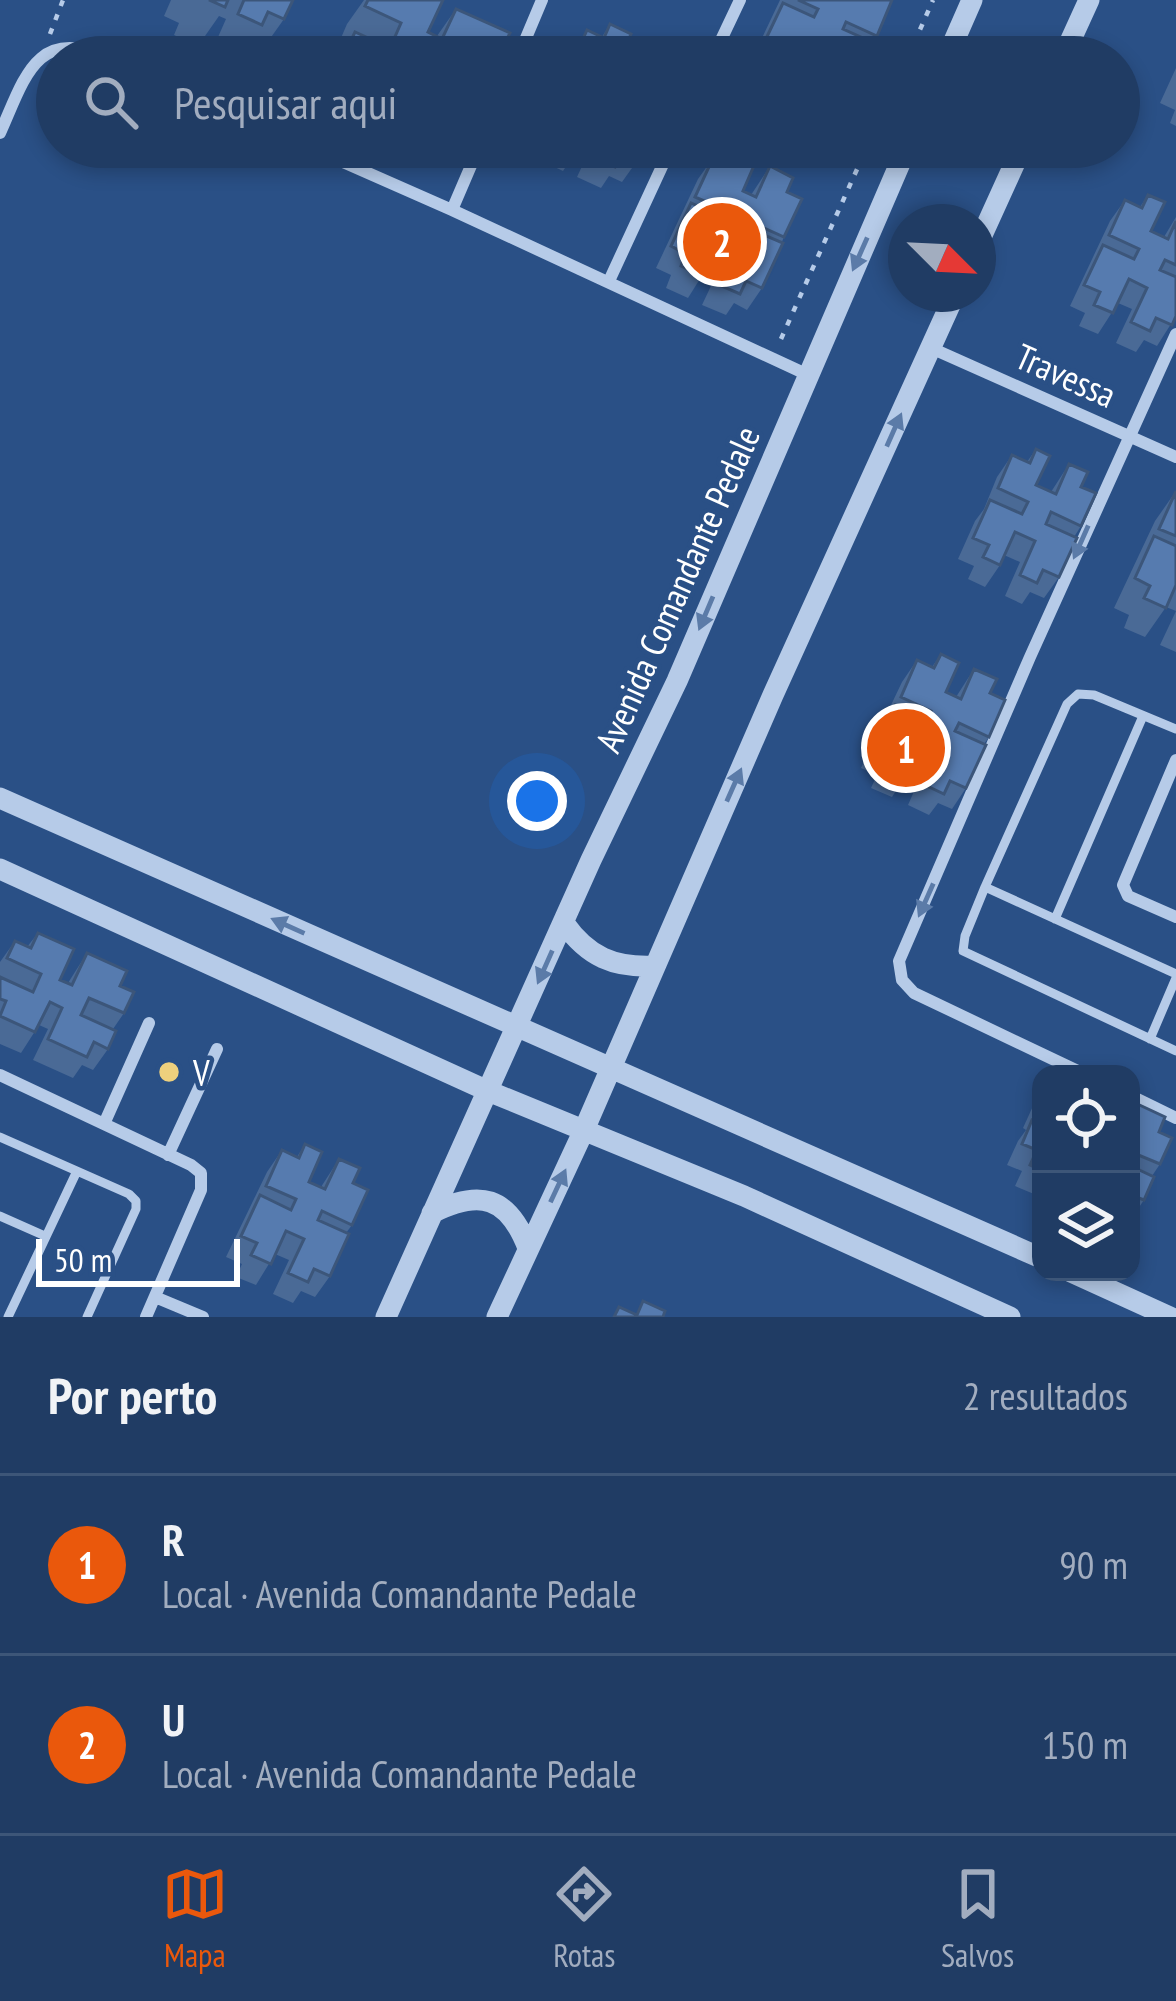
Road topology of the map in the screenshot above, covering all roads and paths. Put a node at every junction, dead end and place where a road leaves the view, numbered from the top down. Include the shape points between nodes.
1 (63, 0) edge
2 (542, 0) edge
3 (740, 0) edge
4 (933, 0) edge
5 (972, 0) edge
6 (1089, 0) edge
7 (49, 36) edge
8 (527, 36) edge
9 (723, 36) edge
10 (917, 36) edge
11 (956, 36) edge
12 (1073, 36) edge
13 (36, 62) edge
14 (0, 133) edge
15 (357, 168) edge
16 (470, 168) edge
17 (661, 168) edge
18 (858, 168) edge
19 (898, 168) edge
20 (1012, 168) edge
21 (996, 204) edge
22 (452, 210) junction
23 (609, 281) junction
24 (947, 312) edge
25 (1176, 334) edge
26 (931, 348) junction
27 (772, 358) junction
28 (806, 374) junction
29 (1128, 435) junction
30 (1176, 457) edge
31 (1143, 716) junction
32 (1176, 729) edge
33 (1176, 760) edge
34 (0, 798) edge
35 (0, 869) edge
36 (985, 887) junction
37 (1176, 917) edge
38 (1055, 919) junction
39 (564, 923) junction
40 (655, 966) junction
41 (1176, 976) edge
42 (149, 1023) dead end
43 (519, 1027) junction
44 (1150, 1039) junction
45 (217, 1049) dead end
46 (1176, 1051) edge
47 (1065, 1065) edge
48 (612, 1067) junction
49 (0, 1075) edge
50 (488, 1091) junction
51 (1140, 1100) edge
52 (1176, 1118) edge
53 (104, 1124) junction
54 (584, 1130) junction
55 (0, 1137) edge
56 (168, 1155) junction
57 (76, 1171) junction
58 (432, 1214) junction
59 (0, 1216) edge
60 (45, 1236) junction
61 (529, 1248) junction
62 (1032, 1254) edge
63 (1091, 1281) edge
64 (155, 1297) junction
65 (8, 1317) edge
66 (87, 1317) edge
67 (146, 1317) edge
68 (203, 1317) edge
69 (386, 1317) edge
70 (497, 1317) edge
71 (1010, 1317) edge
72 (1170, 1317) edge

1 - 7 path
2 - 8 street
3 - 9 street
4 - 10 path
5 - 11 street
6 - 12 street
13 - 14 street
15 - 22 street
16 - 22 street
17 - 23 street
18 - 27 path
19 -> 28 street, Avenida Comandante Pedale
20 - 21 street
22 - 23 street
23 - 27 street
24 - 26 street
25 - 29 street
26 - 29 street, Travessa
40 -> 26 street
27 - 28 street
28 -> 39 street, Avenida Comandante Pedale
29 - 30 street, Travessa
29 -> 47 street via 899,961 914,993
31 - 32 lane
31 - 36 lane via 1094,695 1078,694 1067,704
31 - 38 lane
33 - 37 street via 1123,885 1128,896
43 -> 34 street
35 - 50 street
36 - 38 lane
36 - 44 lane via 963,951
38 - 41 lane
39 - 40 street via 604,961
39 -> 43 street, Avenida Comandante Pedale
40 - 48 street
41 - 44 lane
42 - 53 street
43 - 48 street
43 - 50 street, Avenida Comandante Pedale
44 - 46 lane
45 - 56 street
48 - 54 street
48 - 62 street
49 - 53 street
50 - 54 street
50 - 58 street, Avenida Comandante Pedale
51 - 52 street
53 - 56 street
61 -> 54 street
54 - 71 street
55 - 57 lane
56 - 64 street via 198,1169 201,1190
57 - 60 lane
57 - 66 lane via 136,1201
58 - 61 street via 487,1199 511,1216
58 - 69 street, Avenida Comandante Pedale
59 - 60 lane
60 - 65 lane
61 - 70 street
63 - 72 street
64 - 67 street
64 - 68 street

